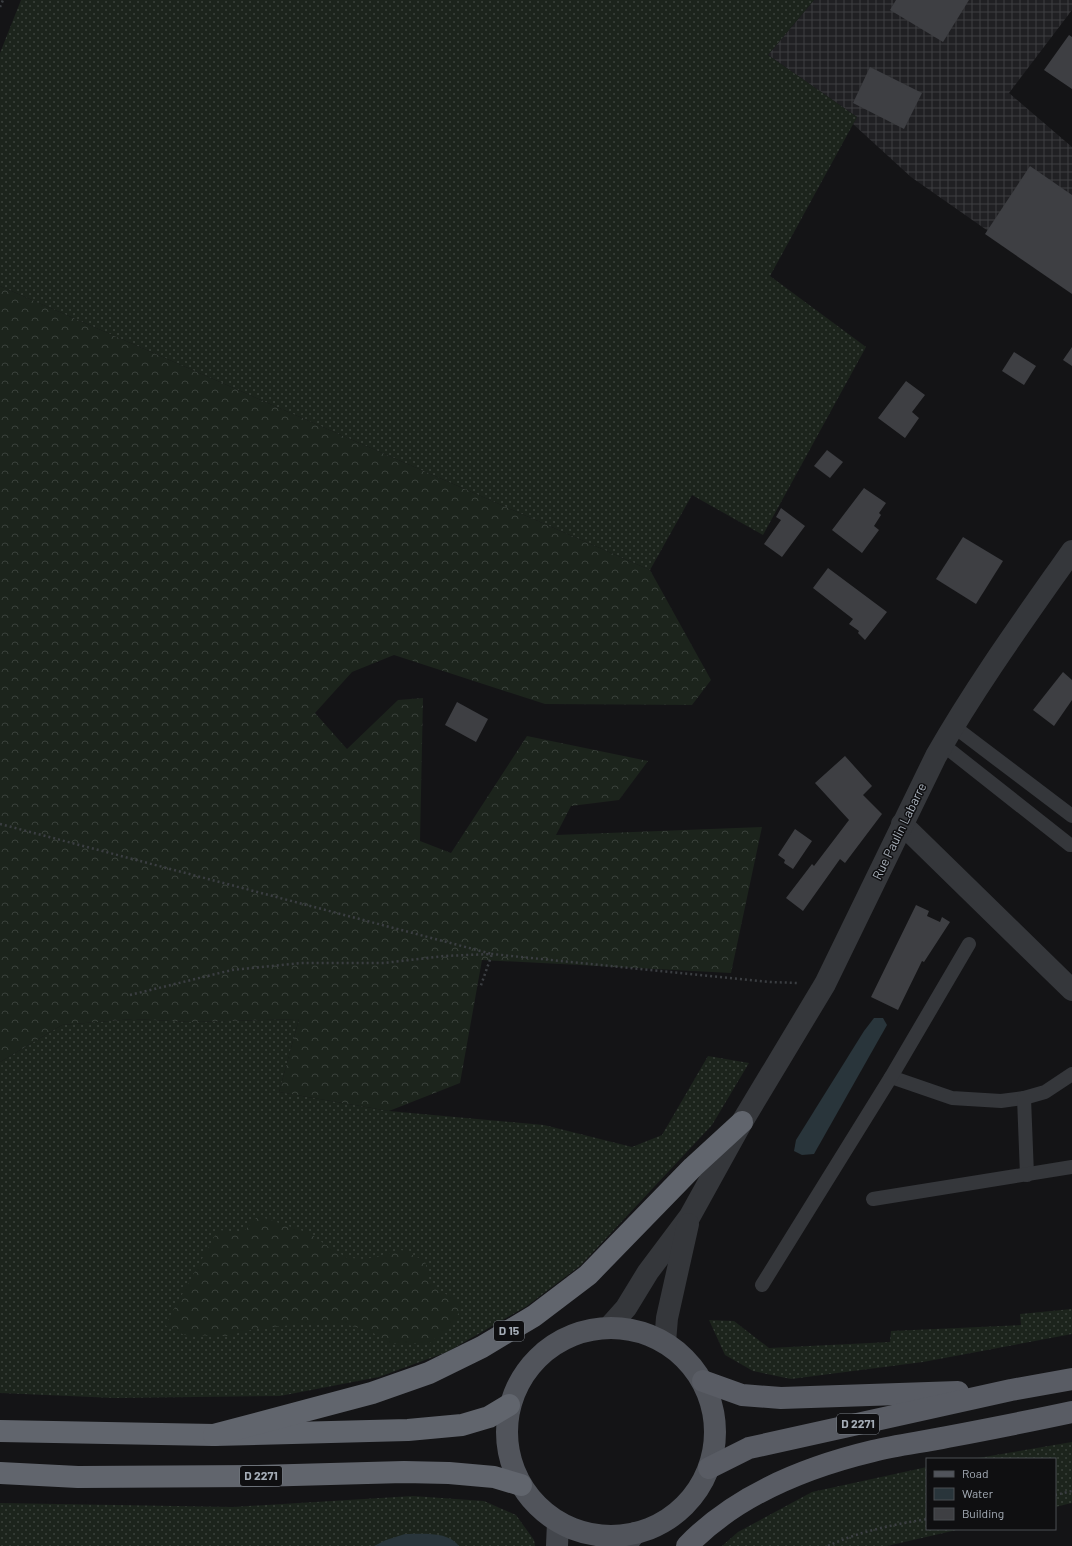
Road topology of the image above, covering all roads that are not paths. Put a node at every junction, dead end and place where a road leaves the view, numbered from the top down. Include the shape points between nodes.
1 (1072, 551) edge
2 (947, 735) junction
3 (1072, 816) edge
4 (902, 824) junction
5 (1070, 845) dead end
6 (969, 944) dead end
7 (1072, 990) edge
8 (1072, 1074) edge
9 (891, 1077) junction
10 (1024, 1098) junction
11 (742, 1122) junction
12 (1072, 1167) edge
13 (1027, 1175) junction
14 (873, 1199) dead end
15 (690, 1216) junction
16 (762, 1285) dead end
17 (609, 1327) junction
18 (665, 1342) junction
19 (1072, 1379) edge
20 (703, 1382) junction
21 (1011, 1390) junction
22 (509, 1404) junction
23 (1072, 1412) edge
24 (0, 1431) edge
25 (214, 1435) junction
26 (709, 1468) junction
27 (0, 1474) edge
28 (520, 1485) junction
29 (558, 1522) junction
30 (630, 1540) edge
31 (558, 1546) edge
32 (687, 1546) edge

1 - 2 street, Rue Paulin Labarre / D 15
2 - 3 lane
2 - 4 street, Rue Paulin Labarre / D 15
2 - 5 lane
4 - 7 street
4 - 11 street, Rue Paulin Labarre / D 15 via 825,984
6 - 9 lane
8 - 10 lane via 1045,1092
9 - 10 lane via 952,1098 1001,1101
9 - 16 lane
10 - 13 lane
11 - 15 street, D 15
11 - 25 highway, D 15 via 693,1167 588,1275 534,1316 482,1347 429,1373 372,1393
12 - 13 lane
13 - 14 lane
15 - 17 street, D 15 via 648,1272 626,1308
15 - 18 street, D 15 via 667,1318
17 - 18 main road via 638,1331
17 - 22 main road via 582,1331 557,1341 536,1358 520,1380
18 - 20 main road via 687,1359
19 - 21 highway, D 2271
20 - 21 highway, D 2271 via 742,1395 781,1398
20 - 26 main road via 713,1409 715,1439
21 - 26 highway, D 2271 via 749,1448
22 - 25 highway via 489,1417 462,1425 408,1430
22 - 28 main road via 507,1446
23 - 32 highway via 873,1451 824,1465 779,1482 739,1504
24 - 25 highway
26 - 30 main road via 692,1498 666,1520
27 - 28 highway, D 2271 via 132,1477 404,1472 494,1477
28 - 29 main road via 537,1506
29 - 30 main road via 583,1533
29 - 31 main road

